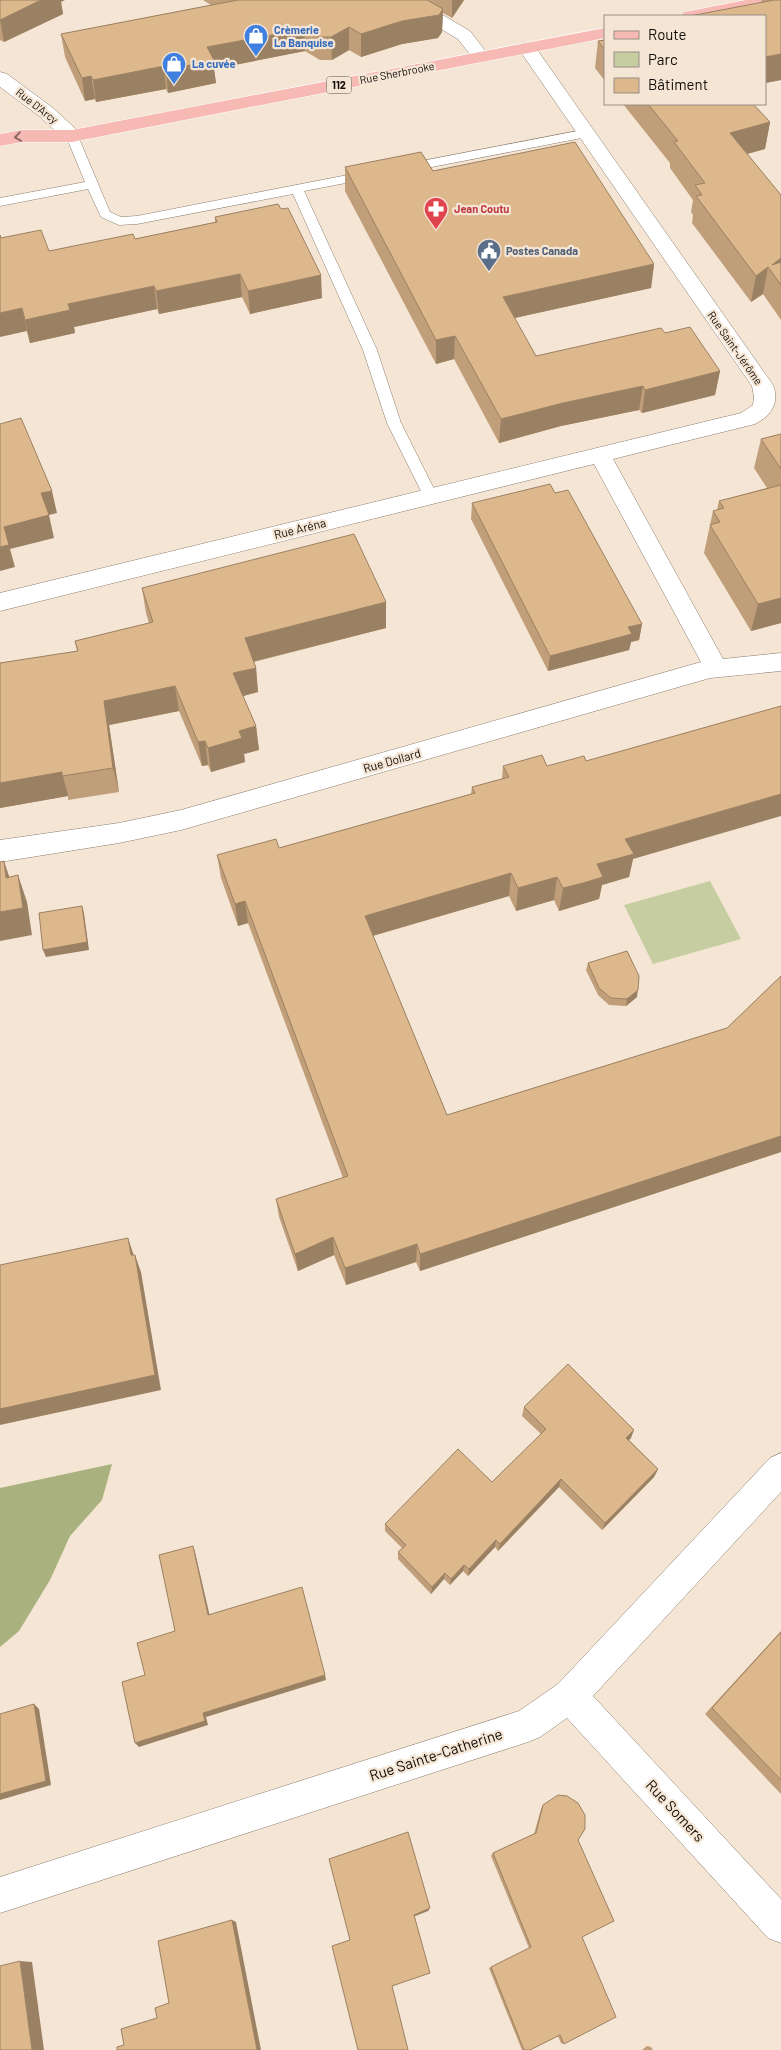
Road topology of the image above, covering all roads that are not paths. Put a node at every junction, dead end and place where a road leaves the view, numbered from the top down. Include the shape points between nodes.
1 (404, 0) edge
2 (776, 0) edge
3 (695, 15) edge
4 (604, 33) edge
5 (527, 48) junction
6 (481, 57) junction
7 (0, 78) edge
8 (588, 133) junction
9 (72, 136) junction
10 (0, 140) edge
11 (0, 158) edge
12 (93, 184) junction
13 (297, 189) junction
14 (0, 202) edge
15 (600, 455) junction
16 (430, 497) junction
17 (0, 602) edge
18 (781, 662) edge
19 (716, 668) junction
20 (0, 851) edge
21 (781, 1468) edge
22 (570, 1696) junction
23 (0, 1895) edge
24 (781, 1925) edge

1 - 6 street via 464,35
2 - 3 main road
4 - 5 main road, Rue Sherbrooke / 112
5 - 6 main road, Rue Sherbrooke / 112
5 - 8 street, Rue Saint-Jérôme
6 - 9 main road, Rue Sherbrooke / 112
7 - 9 street, Rue D'Arcy
8 - 13 lane
8 - 15 street, Rue Saint-Jérôme via 762,386 766,401 763,409 748,419
9 -> 10 main road, Rue Sherbrooke / 112 via 22,136
9 - 11 main road, Rue Sherbrooke / 112 via 39,150
9 - 12 lane
12 - 13 lane via 105,214 119,221
12 - 14 lane
13 - 16 lane via 370,350 394,423
15 - 16 street, Rue Aréna
15 - 19 street
16 - 17 street, Rue Aréna
18 - 19 street, Rue Dollard
19 - 20 street, Rue Dollard via 201,815 126,832
21 - 22 street, Rue Sainte-Catherine
22 - 23 street, Rue Sainte-Catherine via 539,1718 513,1730
22 - 24 street, Rue Somers

